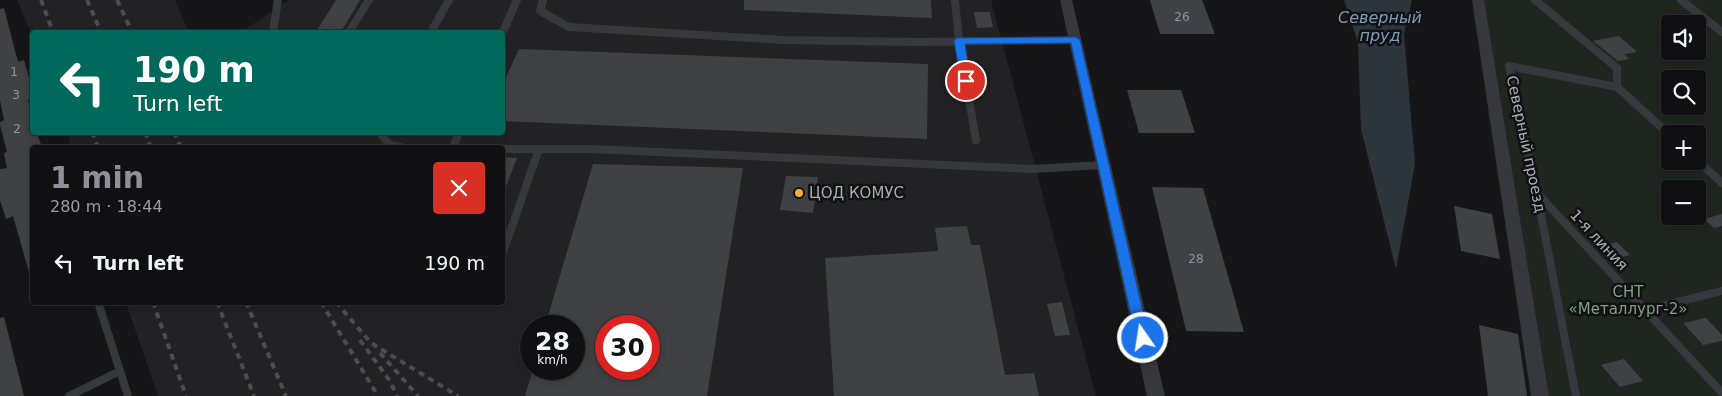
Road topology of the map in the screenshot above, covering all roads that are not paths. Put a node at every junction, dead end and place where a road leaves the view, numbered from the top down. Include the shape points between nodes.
1 (278, 0) edge
2 (369, 0) edge
3 (449, 0) edge
4 (517, 0) edge
5 (543, 0) edge
6 (955, 0) edge
7 (1066, 0) edge
8 (1478, 0) edge
9 (1535, 0) edge
10 (1680, 0) edge
11 (273, 30) edge
12 (350, 30) edge
13 (432, 30) edge
14 (504, 30) edge
15 (1722, 32) edge
16 (1076, 40) junction
17 (959, 41) junction
18 (1617, 87) junction
19 (1661, 128) edge
20 (381, 135) edge
21 (976, 140) dead end
22 (390, 145) edge
23 (505, 149) edge
24 (539, 149) junction
25 (1104, 165) junction
26 (1706, 168) edge
27 (1722, 183) edge
28 (1538, 194) junction
29 (505, 246) edge
30 (1722, 291) edge
31 (99, 305) edge
32 (1645, 310) junction
33 (120, 371) junction
34 (1722, 393) edge
35 (69, 396) edge
36 (128, 396) edge
37 (1156, 396) edge
38 (1540, 396) edge
39 (1576, 396) edge

1 - 11 lane
2 - 12 lane
3 - 13 lane
4 - 14 lane
5 - 17 lane via 540,11 569,27 783,40
6 - 17 lane
7 - 16 street
8 - 38 street, Северный проезд
9 - 18 lane via 1617,68
10 - 15 lane
16 - 17 lane
16 - 25 street
17 - 21 lane
18 - 19 lane
18 - 28 lane, Северный проезд via 1509,66
20 - 22 lane
23 - 24 lane
24 - 25 lane via 1033,169
24 - 29 lane
25 - 37 street
26 - 27 lane
28 - 32 lane, 1-я линия
28 - 39 lane, Северный проезд
30 - 32 lane
31 - 33 lane
32 - 34 lane, 1-я линия
33 - 35 lane
33 - 36 lane

